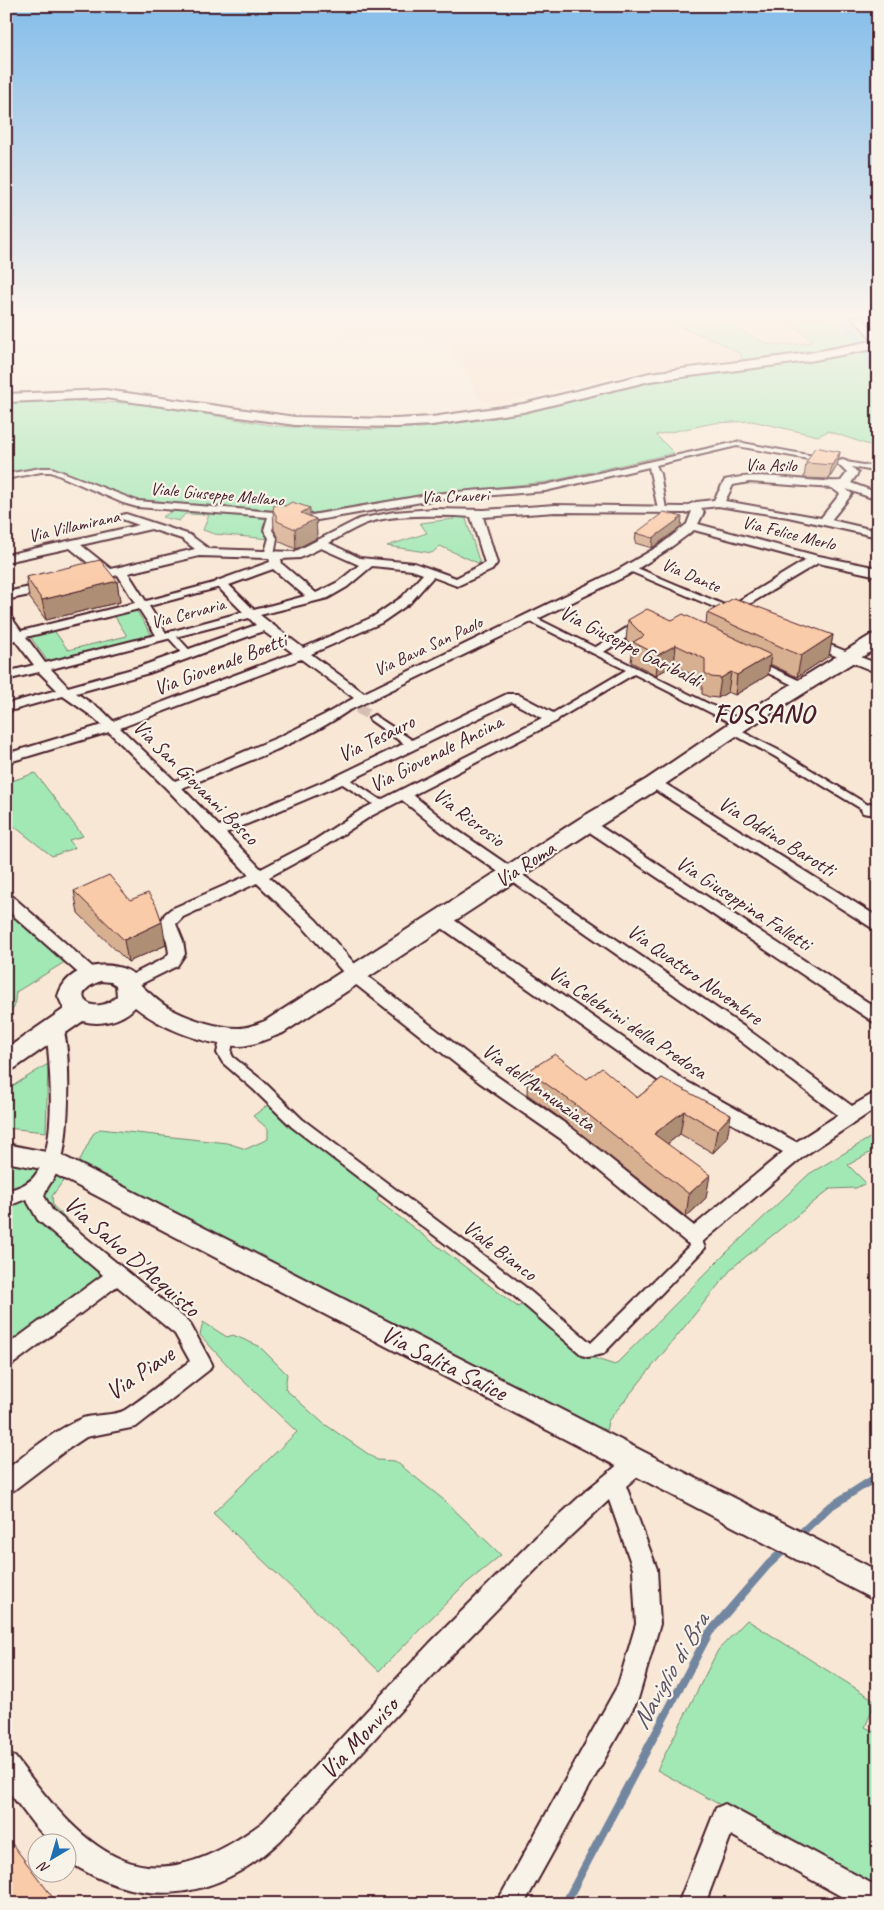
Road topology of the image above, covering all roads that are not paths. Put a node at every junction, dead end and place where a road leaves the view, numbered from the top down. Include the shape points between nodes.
1 (192, 406) edge
2 (532, 406) edge
3 (842, 463) junction
4 (652, 464) junction
5 (874, 469) dead end
6 (6, 477) edge
7 (839, 485) junction
8 (878, 498) edge
9 (718, 503) junction
10 (137, 504) junction
11 (388, 504) junction
12 (689, 508) junction
13 (662, 510) junction
14 (454, 513) joint
15 (476, 514) junction
16 (273, 515) junction
17 (126, 517) joint
18 (393, 517) junction
19 (824, 522) junction
20 (151, 526) junction
21 (692, 526) junction
22 (878, 534) edge
23 (321, 544) junction
24 (73, 545) junction
25 (206, 552) junction
26 (273, 558) junction
27 (816, 558) junction
28 (6, 560) edge
29 (369, 562) junction
30 (630, 568) junction
31 (878, 572) edge
32 (115, 573) junction
33 (430, 573) junction
34 (77, 581) edge
35 (221, 584) junction
36 (60, 585) edge
37 (6, 596) edge
38 (314, 598) junction
39 (142, 605) junction
40 (731, 611) junction
41 (252, 614) junction
42 (745, 616) edge
43 (530, 618) junction
44 (6, 619) edge
45 (661, 620) edge
46 (716, 620) edge
47 (264, 626) junction
48 (167, 636) junction
49 (797, 636) edge
50 (12, 637) edge
51 (878, 639) edge
52 (597, 650) junction
53 (301, 654) junction
54 (189, 655) junction
55 (850, 657) junction
56 (748, 660) edge
57 (42, 667) junction
58 (878, 669) edge
59 (634, 670) junction
60 (6, 676) edge
61 (803, 686) junction
62 (66, 692) junction
63 (357, 704) junction
64 (6, 708) edge
65 (374, 718) tunnel mouth
66 (552, 718) junction
67 (111, 727) junction
68 (737, 727) junction
69 (411, 744) junction
70 (6, 759) edge
71 (342, 778) junction
72 (654, 783) junction
73 (173, 787) junction
74 (403, 794) junction
75 (382, 805) junction
76 (874, 810) edge
77 (586, 824) junction
78 (217, 832) junction
79 (510, 874) junction
80 (259, 876) junction
81 (6, 900) edge
82 (441, 919) junction
83 (878, 924) edge
84 (91, 975) junction
85 (356, 976) junction
86 (126, 994) junction
87 (79, 1011) junction
88 (878, 1017) edge
89 (55, 1028) junction
90 (227, 1036) junction
91 (6, 1062) edge
92 (878, 1098) edge
93 (851, 1115) junction
94 (797, 1151) junction
95 (6, 1153) edge
96 (52, 1162) junction
97 (37, 1185) junction
98 (6, 1200) edge
99 (694, 1237) junction
100 (118, 1274) junction
101 (6, 1358) edge
102 (202, 1364) joint
103 (638, 1462) junction
104 (6, 1483) edge
105 (614, 1483) junction
106 (878, 1586) edge
107 (6, 1766) edge
108 (57, 1832) edge
109 (78, 1855) edge
110 (878, 1902) edge
111 (509, 1904) edge
112 (691, 1904) edge

1 - 2 main road via 295,421 396,423
3 - 4 street, Viale Giuseppe Mellano via 740,444
3 - 5 street, Viale Giuseppe Mellano
3 - 7 street via 853,473
4 - 11 street, Viale Giuseppe Mellano via 545,488
4 - 13 street
6 - 10 street, Viale Giuseppe Mellano via 52,470
7 - 8 street
7 - 9 street, Via Asilo via 749,480 729,482
7 - 19 street via 846,494
9 - 12 street
9 - 19 street
10 - 16 street, Viale Giuseppe Mellano
10 - 17 street via 124,513
11 - 16 street, Viale Giuseppe Mellano via 312,518
11 - 18 street
12 - 13 street, Via Craveri
12 - 21 street
13 - 15 street, Via Craveri via 596,507
14 - 15 street, Via Craveri
14 - 18 street, Via Craveri
15 - 33 street via 492,564 457,582
16 - 26 street via 268,530 273,538
17 - 20 street
18 - 23 street, Via Craveri via 373,518
19 - 22 street
20 - 24 street, Via Villamirana
20 - 25 street via 186,537
21 - 27 street, Via Felice Merlo
21 - 30 street, Via Bava San Paolo
23 - 26 street via 296,556
23 - 29 street via 357,561
24 - 28 street, Via Villamirana
24 - 32 street
25 - 26 street
25 - 32 street
26 - 35 street
26 - 38 street
27 - 31 street, Via Felice Merlo
27 - 40 street
29 - 33 street via 414,567
29 - 38 street, Via Cervaria via 334,592
30 - 40 street, Via Dante
30 - 43 street, Via Bava San Paolo
32 - 34 street
32 - 39 street
33 - 53 street, Via Giovenale Boetti via 406,600 377,620
35 - 39 street
35 - 41 street
36 - 37 street
38 - 41 street, Via Cervaria
39 - 48 street
39 - 50 street
40 - 42 street, Via Dante
40 - 46 street
41 - 47 street
41 - 48 street, Via Cervaria
43 - 52 street, Via Giuseppe Garibaldi
43 - 63 street, Via Bava San Paolo
44 - 50 street, Via San Giovanni Bosco
45 - 52 street via 652,616
47 - 53 street
47 - 54 street
48 - 54 street
48 - 57 street, Via Cervaria
49 - 55 street
50 - 57 street, Via San Giovanni Bosco
51 - 55 main road, Via Roma
52 - 59 street, Via Giuseppe Garibaldi
53 - 63 street
53 - 67 street, Via Giovenale Boetti
54 - 62 street
55 - 58 street
55 - 61 main road, Via Roma
56 - 61 street
57 - 60 street, Via Cervaria
57 - 62 street, Via San Giovanni Bosco
59 - 66 street, Via Giovenale Ancina
59 - 68 street, Via Giuseppe Garibaldi
61 - 68 main road, Via Roma
62 - 64 street
62 - 67 street, Via San Giovanni Bosco
63 - 73 street, Via Bava San Paolo via 284,740
65 - 69 street
66 - 69 street, Via Tesauro via 512,697
66 - 74 street, Via Giovenale Ancina
67 - 70 street, Via Giovenale Boetti
67 - 73 street, Via San Giovanni Bosco
68 - 72 main road, Via Roma
68 - 76 street, Via Giuseppe Garibaldi
69 - 71 street, Via Tesauro
71 - 75 street
71 - 78 street, Via Tesauro
72 - 77 main road, Via Roma
72 - 83 street, Via Oddino Barotti
73 - 78 street, Via San Giovanni Bosco
74 - 75 street, Via Giovenale Ancina
74 - 79 street, Via Ricrosio
75 - 80 street, Via Giovenale Ancina
77 - 79 main road, Via Roma
77 - 88 street, Via Giuseppina Falletti
78 - 80 street, Via San Giovanni Bosco
79 - 82 main road, Via Roma
79 - 93 street, Via Quattro Novembre via 741,1033
80 - 85 street, Via San Giovanni Bosco via 310,924
80 - 86 street, Via Giovenale Ancina via 171,918 168,924 177,954 171,962
81 - 84 street
82 - 85 main road, Via Roma
82 - 94 street, Via Celebrini della Predosa via 676,1084
84 - 86 main road via 117,975
84 - 87 main road via 82,979 70,992 72,1005
85 - 90 main road, Via Roma via 274,1027 248,1036
85 - 99 street, Via dell'Annunziata via 485,1077 567,1134
86 - 87 main road via 98,1014
86 - 90 main road, Via Roma via 160,1014 200,1030
87 - 89 main road
89 - 91 main road
89 - 96 street via 59,1080 58,1139
90 - 99 street, Viale Bianco via 224,1053 228,1060 297,1123 519,1291 588,1350 596,1349 697,1248
92 - 93 street
93 - 94 street
94 - 99 street
95 - 96 street, Via Salita Salice
96 - 97 street
96 - 103 street, Via Salita Salice
97 - 98 street
97 - 100 street, Via Salvo D'Acquisto via 34,1196 45,1215
100 - 101 street
100 - 102 street, Via Salvo D'Acquisto via 182,1328
102 - 104 street, Via Piave via 128,1420 89,1426
103 - 105 street, Via Monviso
103 - 106 street, Via Salita Salice
105 - 109 street, Via Monviso via 544,1545 272,1831 245,1855 217,1872 189,1883 145,1887 114,1878
105 - 111 street via 645,1570 648,1624 629,1690
107 - 108 street, Via Monviso
110 - 112 street via 726,1817

